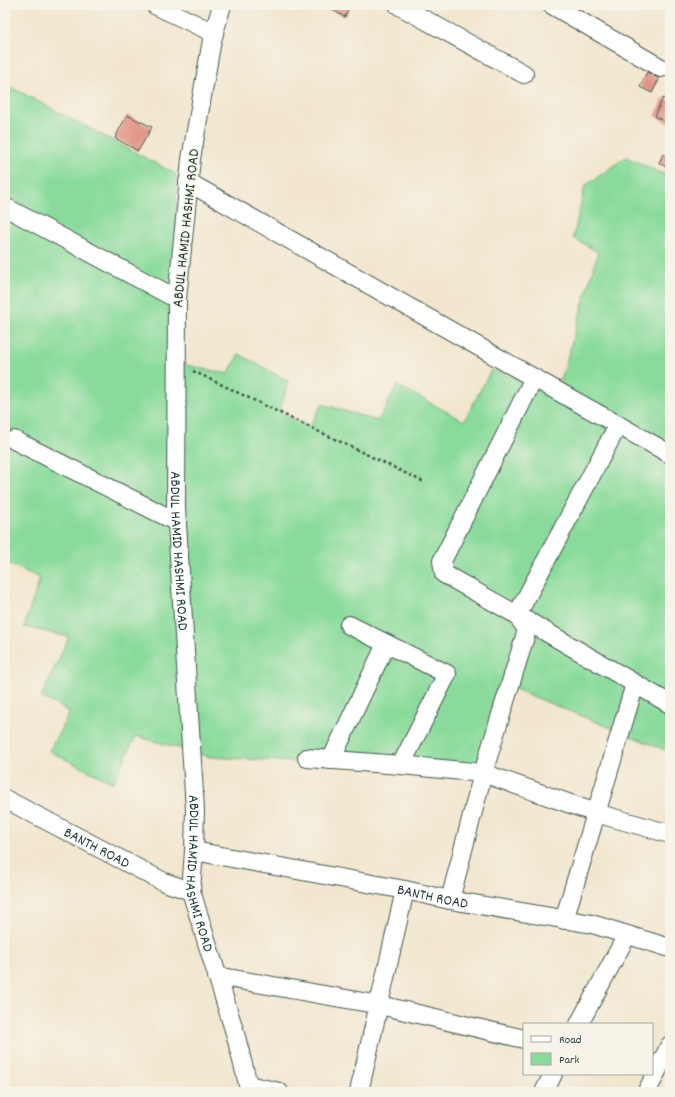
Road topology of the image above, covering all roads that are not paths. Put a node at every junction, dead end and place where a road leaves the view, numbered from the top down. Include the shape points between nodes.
1 (155, 5) edge
2 (222, 5) edge
3 (398, 5) edge
4 (552, 5) edge
5 (214, 33) junction
6 (661, 68) dead end
7 (524, 74) dead end
8 (188, 182) junction
9 (5, 207) edge
10 (177, 299) junction
11 (534, 378) junction
12 (618, 425) junction
13 (14, 440) dead end
14 (670, 454) edge
15 (177, 522) junction
16 (517, 615) junction
17 (349, 625) dead end
18 (386, 644) junction
19 (635, 684) junction
20 (670, 704) edge
21 (307, 758) dead end
22 (331, 760) junction
23 (402, 765) junction
24 (483, 773) junction
25 (5, 798) edge
26 (596, 813) junction
27 (670, 834) edge
28 (194, 851) junction
29 (405, 890) junction
30 (191, 891) junction
31 (450, 900) junction
32 (564, 920) junction
33 (627, 934) junction
34 (670, 948) edge
35 (217, 976) junction
36 (380, 1006) junction
37 (580, 1023) edge
38 (523, 1038) edge
39 (670, 1045) edge
40 (552, 1075) edge
41 (249, 1088) edge
42 (279, 1092) edge
43 (359, 1092) edge
44 (544, 1092) edge
45 (647, 1092) edge

1 - 5 street
2 - 5 street, ABDUL HAMID HASHMI ROAD
3 - 7 street
4 - 6 street
5 - 8 street, ABDUL HAMID HASHMI ROAD
8 - 10 street, ABDUL HAMID HASHMI ROAD
8 - 11 street
9 - 10 street
10 - 15 street, ABDUL HAMID HASHMI ROAD
11 - 12 street
11 - 16 street via 442,561 444,574
12 - 14 street
12 - 16 street
13 - 15 street
15 - 28 street, ABDUL HAMID HASHMI ROAD via 195,809
16 - 19 street
16 - 24 street via 527,630
17 - 18 street
18 - 22 street
18 - 23 street via 447,674
19 - 20 street
19 - 26 street
21 - 22 street
22 - 23 street
23 - 24 street
24 - 26 street
24 - 31 street
25 - 30 street, BANTH ROAD via 164,882
26 - 27 street
26 - 32 street
28 - 29 street, BANTH ROAD
28 - 30 street, ABDUL HAMID HASHMI ROAD
29 - 31 street, BANTH ROAD
29 - 36 street
30 - 35 street, ABDUL HAMID HASHMI ROAD
31 - 32 street, BANTH ROAD
32 - 33 street, BANTH ROAD via 592,924
33 - 34 street, BANTH ROAD
33 - 37 street
35 - 36 street
35 - 41 street, ABDUL HAMID HASHMI ROAD
36 - 38 street
36 - 43 street
39 - 45 street
40 - 44 street
41 - 42 street

